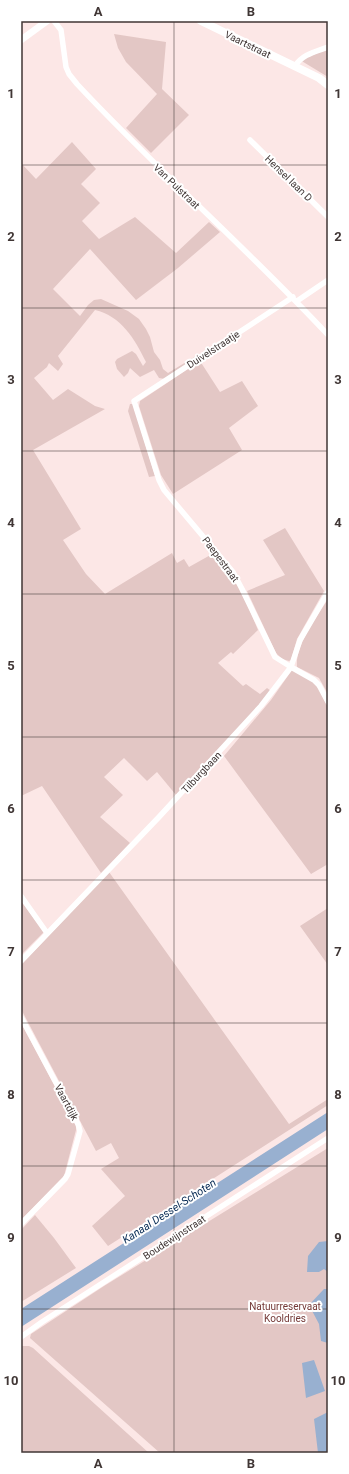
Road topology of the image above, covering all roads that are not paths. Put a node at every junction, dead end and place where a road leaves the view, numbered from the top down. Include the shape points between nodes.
1 (47, 21) edge
2 (54, 21) edge
3 (201, 21) edge
4 (21, 40) edge
5 (328, 47) edge
6 (295, 66) junction
7 (328, 85) edge
8 (250, 140) dead end
9 (328, 216) edge
10 (328, 280) edge
11 (295, 299) junction
12 (328, 335) edge
13 (134, 401) joint
14 (328, 592) edge
15 (291, 667) junction
16 (328, 702) edge
17 (21, 896) edge
18 (47, 933) junction
19 (21, 960) edge
20 (21, 1017) edge
21 (328, 1138) edge
22 (21, 1224) edge
23 (21, 1337) edge

1 - 4 street
2 - 11 street, Van Pulstraat via 61,30 66,67 77,84 156,165
3 - 6 main road, Vaartstraat
5 - 6 street via 308,54
6 - 7 main road, Vaartstraat
8 - 9 street, Hensel laan D
10 - 11 street, Duivelstraatje
11 - 12 street, Van Pulstraat
11 - 13 street, Duivelstraatje
13 - 15 street, Paepestraat via 164,490 233,572 275,657
14 - 15 street, Tilburgbaan via 300,640
15 - 16 street, Paepestraat via 314,680
15 - 18 street, Tilburgbaan via 228,744
17 - 18 street
18 - 19 street, Tilburgbaan
20 - 22 street, Vaartdijk via 80,1131 65,1179
21 - 23 street, Boudewijnstraat

